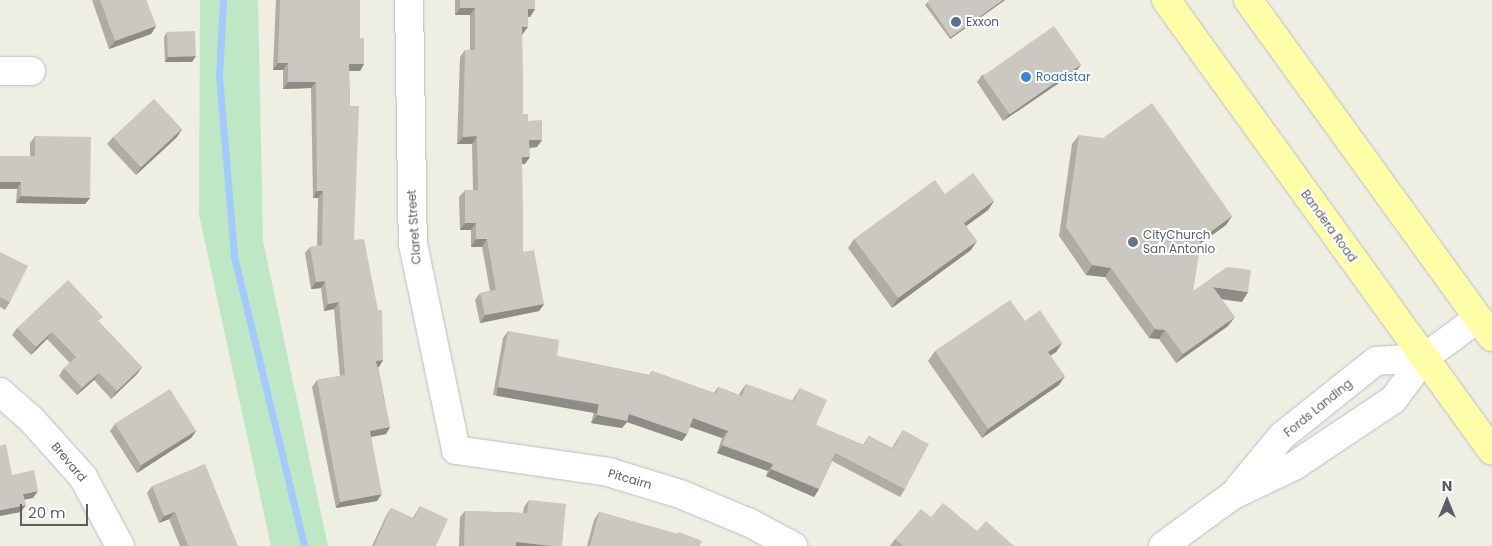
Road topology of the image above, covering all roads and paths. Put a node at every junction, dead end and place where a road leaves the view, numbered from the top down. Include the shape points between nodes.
1 (409, 0) edge
2 (1166, 0) edge
3 (1248, 0) edge
4 (31, 70) dead end
5 (0, 71) edge
6 (1485, 328) edge
7 (1424, 358) junction
8 (0, 392) edge
9 (456, 450) joint
10 (1492, 451) edge
11 (1233, 495) junction
12 (120, 546) edge
13 (793, 546) edge
14 (1163, 546) edge

1 - 9 street, Claret Street via 413,244
2 - 7 main road, Bandera Road
3 - 6 main road
4 - 5 street
6 - 7 street, Fords Landing
7 - 10 main road, Bandera Road
7 - 11 street, Fords Landing via 1393,400 1294,466
7 - 11 street, Fords Landing via 1376,361 1282,436
8 - 12 street, Brevard via 31,419 84,477
9 - 13 street, Pitcairn via 608,472 680,494 750,523
11 - 14 street, Fords Landing

